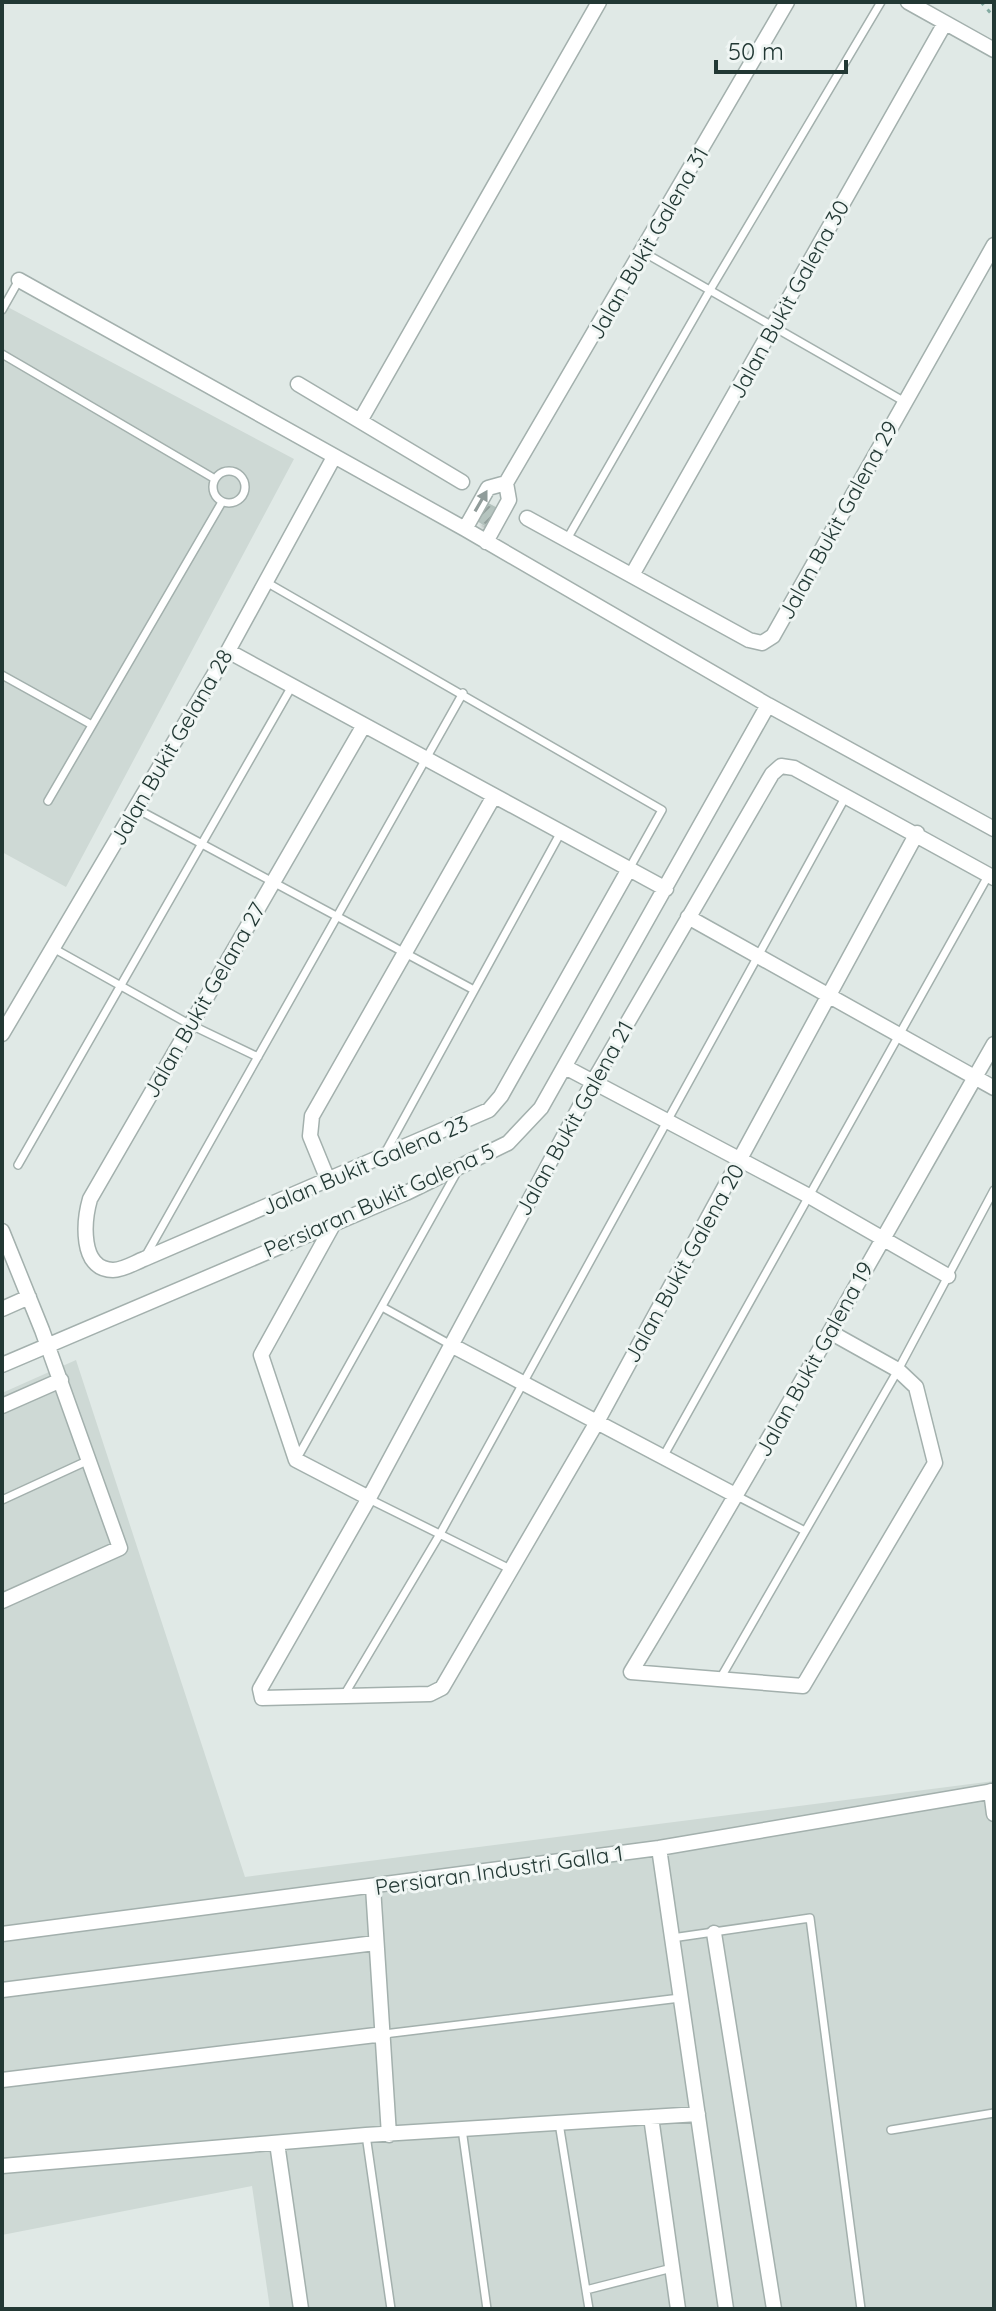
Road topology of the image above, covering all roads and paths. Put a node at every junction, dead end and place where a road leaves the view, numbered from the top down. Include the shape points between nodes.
1 (599, 2) edge
2 (787, 2) edge
3 (881, 2) edge
4 (908, 2) edge
5 (981, 2) edge
6 (994, 17) edge
7 (945, 23) junction
8 (994, 50) edge
9 (994, 245) edge
10 (643, 252) junction
11 (19, 280) joint
12 (710, 290) junction
13 (2, 310) edge
14 (774, 327) junction
15 (2, 354) edge
16 (298, 384) dead end
17 (905, 402) junction
18 (360, 421) junction
19 (334, 457) junction
20 (215, 479) junction
21 (462, 482) dead end
22 (506, 483) junction
23 (222, 502) junction
24 (527, 518) dead end
25 (465, 529) junction
26 (567, 539) junction
27 (486, 542) junction
28 (632, 575) junction
29 (266, 582) junction
30 (228, 651) junction
31 (2, 675) edge
32 (292, 686) junction
33 (463, 693) junction
34 (768, 705) junction
35 (92, 725) junction
36 (364, 725) junction
37 (426, 759) junction
38 (494, 796) junction
39 (847, 796) junction
40 (48, 801) dead end
41 (135, 808) junction
42 (994, 829) edge
43 (561, 832) junction
44 (917, 833) junction
45 (201, 845) junction
46 (629, 869) junction
47 (991, 876) edge
48 (272, 883) junction
49 (666, 889) junction
50 (688, 917) junction
51 (336, 919) junction
52 (53, 948) junction
53 (404, 955) junction
54 (758, 956) junction
55 (120, 986) junction
56 (474, 990) junction
57 (832, 997) junction
58 (189, 1024) junction
59 (898, 1033) junction
60 (2, 1034) edge
61 (994, 1044) edge
62 (258, 1057) junction
63 (565, 1067) junction
64 (974, 1078) junction
65 (593, 1082) junction
66 (994, 1088) edge
67 (666, 1120) junction
68 (382, 1159) junction
69 (740, 1160) junction
70 (18, 1165) dead end
71 (461, 1165) junction
72 (328, 1180) junction
73 (994, 1190) edge
74 (807, 1195) junction
75 (334, 1223) junction
76 (2, 1231) edge
77 (881, 1237) junction
78 (144, 1259) junction
79 (117, 1270) joint
80 (948, 1276) junction
81 (29, 1297) junction
82 (384, 1308) junction
83 (2, 1309) edge
84 (830, 1332) junction
85 (47, 1343) junction
86 (451, 1345) junction
87 (2, 1365) edge
88 (898, 1370) junction
89 (61, 1380) junction
90 (521, 1382) junction
91 (2, 1406) edge
92 (597, 1422) junction
93 (663, 1457) junction
94 (89, 1460) junction
95 (296, 1460) junction
96 (737, 1496) junction
97 (369, 1498) junction
98 (2, 1500) edge
99 (805, 1531) junction
100 (440, 1534) junction
101 (514, 1571) junction
102 (2, 1601) edge
103 (720, 1679) junction
104 (342, 1699) junction
105 (992, 1791) edge
106 (994, 1814) edge
107 (659, 1848) junction
108 (373, 1887) junction
109 (714, 1933) junction
110 (2, 1934) edge
111 (672, 1938) junction
112 (375, 1943) junction
113 (2, 1990) edge
114 (681, 1997) junction
115 (384, 2034) junction
116 (2, 2080) edge
117 (994, 2113) edge
118 (698, 2114) junction
119 (651, 2117) junction
120 (559, 2123) junction
121 (462, 2129) junction
122 (891, 2130) dead end
123 (366, 2135) junction
124 (389, 2135) junction
125 (277, 2143) junction
126 (2, 2166) edge
127 (672, 2268) junction
128 (586, 2290) junction
129 (301, 2309) edge
130 (391, 2309) edge
131 (487, 2309) edge
132 (589, 2309) edge
133 (678, 2309) edge
134 (726, 2309) edge
135 (774, 2309) edge
136 (861, 2309) edge

1 - 18 street
2 - 10 street, Jalan Bukit Galena 31
3 - 12 lane
4 - 7 street
5 - 6 path
7 - 8 street
7 - 14 street, Jalan Bukit Galena 30
9 - 17 street, Jalan Bukit Galena 29
10 - 12 lane
10 - 22 street, Jalan Bukit Galena 31
11 - 13 lane
11 - 19 street
12 - 14 lane
12 - 26 lane
14 - 17 lane
14 - 28 street, Jalan Bukit Galena 30
15 - 20 lane
16 - 18 street
17 - 28 street, Jalan Bukit Galena 29 via 773,636 762,643
18 - 21 street
19 - 25 street
19 - 29 street, Jalan Bukit Gelana 28
20 - 23 lane via 214,492
20 - 23 lane via 231,471 245,482 240,500
25 -> 22 street, Jalan Bukit Galena 31 via 488,488
22 - 27 street, Jalan Bukit Galena 31 via 509,500
23 - 35 lane
24 - 26 street, Jalan Bukit Galena 29
25 - 27 street
26 - 28 street, Jalan Bukit Galena 29
27 - 34 street
29 - 30 street, Jalan Bukit Gelana 28
29 - 33 lane
30 - 32 street
30 - 41 street, Jalan Bukit Gelana 28
31 - 35 lane
32 - 36 street
32 - 45 lane
33 - 37 lane
33 - 46 lane via 662,810
34 - 42 street
34 - 49 street, Persiaran Bukit Galena 5
35 - 40 lane
36 - 37 street
36 - 48 street, Jalan Bukit Gelana 27
37 - 38 street
37 - 51 lane
38 - 43 street
38 - 53 street
39 - 44 street, Jalan Bukit Galena 21
39 - 50 street, Jalan Bukit Galena 21 via 781,766
39 - 54 lane
41 - 45 lane
41 - 52 street, Jalan Bukit Gelana 28
43 - 46 street
43 - 56 lane
44 - 47 street, Jalan Bukit Galena 21
44 - 57 street, Jalan Bukit Galena 20
45 - 48 lane
45 - 55 lane
46 - 49 street
46 - 68 street, Jalan Bukit Galena 23 via 501,1096 477,1118
47 - 59 lane
48 - 51 lane
48 - 58 street, Jalan Bukit Gelana 27
49 - 63 street, Persiaran Bukit Galena 5
50 - 54 street
50 - 65 street, Jalan Bukit Galena 21
51 - 53 lane
51 - 62 lane
52 - 55 lane
52 - 60 street, Jalan Bukit Gelana 28
53 - 56 lane
53 - 72 street via 312,1116 310,1136
54 - 57 street
54 - 67 lane
55 - 58 lane
55 - 70 lane
56 - 68 lane
57 - 59 street
57 - 69 street, Jalan Bukit Galena 20
58 - 62 lane
58 - 79 street, Jalan Bukit Gelana 27 via 84,1218 91,1254 108,1270
59 - 64 street
59 - 74 lane
61 - 64 street, Jalan Bukit Galena 19
62 - 78 lane
63 - 65 street
63 - 71 street, Persiaran Bukit Galena 5 via 541,1108 508,1143
64 - 66 street
64 - 77 street, Jalan Bukit Galena 19
65 - 67 street
65 - 86 street, Jalan Bukit Galena 21
67 - 69 street
67 - 90 lane
68 - 72 street, Jalan Bukit Galena 23
69 - 74 street
69 - 92 street, Jalan Bukit Galena 20
71 - 75 street, Persiaran Bukit Galena 5
71 - 82 lane
72 - 78 street, Jalan Bukit Galena 23
73 - 80 lane
74 - 77 street
74 - 93 lane
75 - 85 street, Persiaran Bukit Galena 5
75 - 95 street via 261,1355
76 - 81 street
77 - 80 street
77 - 84 street, Jalan Bukit Galena 19
78 - 79 street, Jalan Bukit Galena 23
80 - 88 lane
81 - 83 street
81 - 85 street
82 - 86 lane
82 - 95 lane
84 - 88 street
84 - 96 street, Jalan Bukit Galena 19
85 - 87 street, Persiaran Bukit Galena 5
85 - 89 street
86 - 90 street
86 - 97 street, Jalan Bukit Galena 21
88 - 99 lane
88 - 103 street via 916,1387 935,1463 803,1686
89 - 91 street
89 - 94 street
90 - 92 street
90 - 100 lane
92 - 93 street
92 - 101 street, Jalan Bukit Galena 20
93 - 96 street
94 - 98 lane
94 - 102 street via 120,1548
95 - 97 street
96 - 99 lane
96 - 103 street, Jalan Bukit Galena 19 via 631,1672
97 - 100 lane
97 - 104 street, Jalan Bukit Galena 21 via 260,1689 267,1699
99 - 103 lane
100 - 101 lane
100 - 104 lane
101 - 104 street, Jalan Bukit Galena 20 via 442,1688 430,1694
105 - 106 street
105 - 107 street, Persiaran Industri Galla 1
107 - 108 street, Persiaran Industri Galla 1
107 - 111 street
108 - 110 street, Persiaran Industri Galla 1
108 - 112 street
109 - 111 lane
109 - 135 street
109 - 136 lane via 810,1918
111 - 114 street
112 - 113 street
112 - 115 street
114 - 115 lane
114 - 118 street
115 - 116 street
115 - 124 street
117 - 122 lane
118 - 119 street
118 - 134 street
119 - 120 street
119 - 127 street
120 - 121 street
120 - 128 lane
121 - 124 street
121 - 131 lane
123 - 124 street
123 - 125 street
123 - 130 lane
125 - 126 street
125 - 129 street
127 - 128 lane
127 - 133 street
128 - 132 lane

